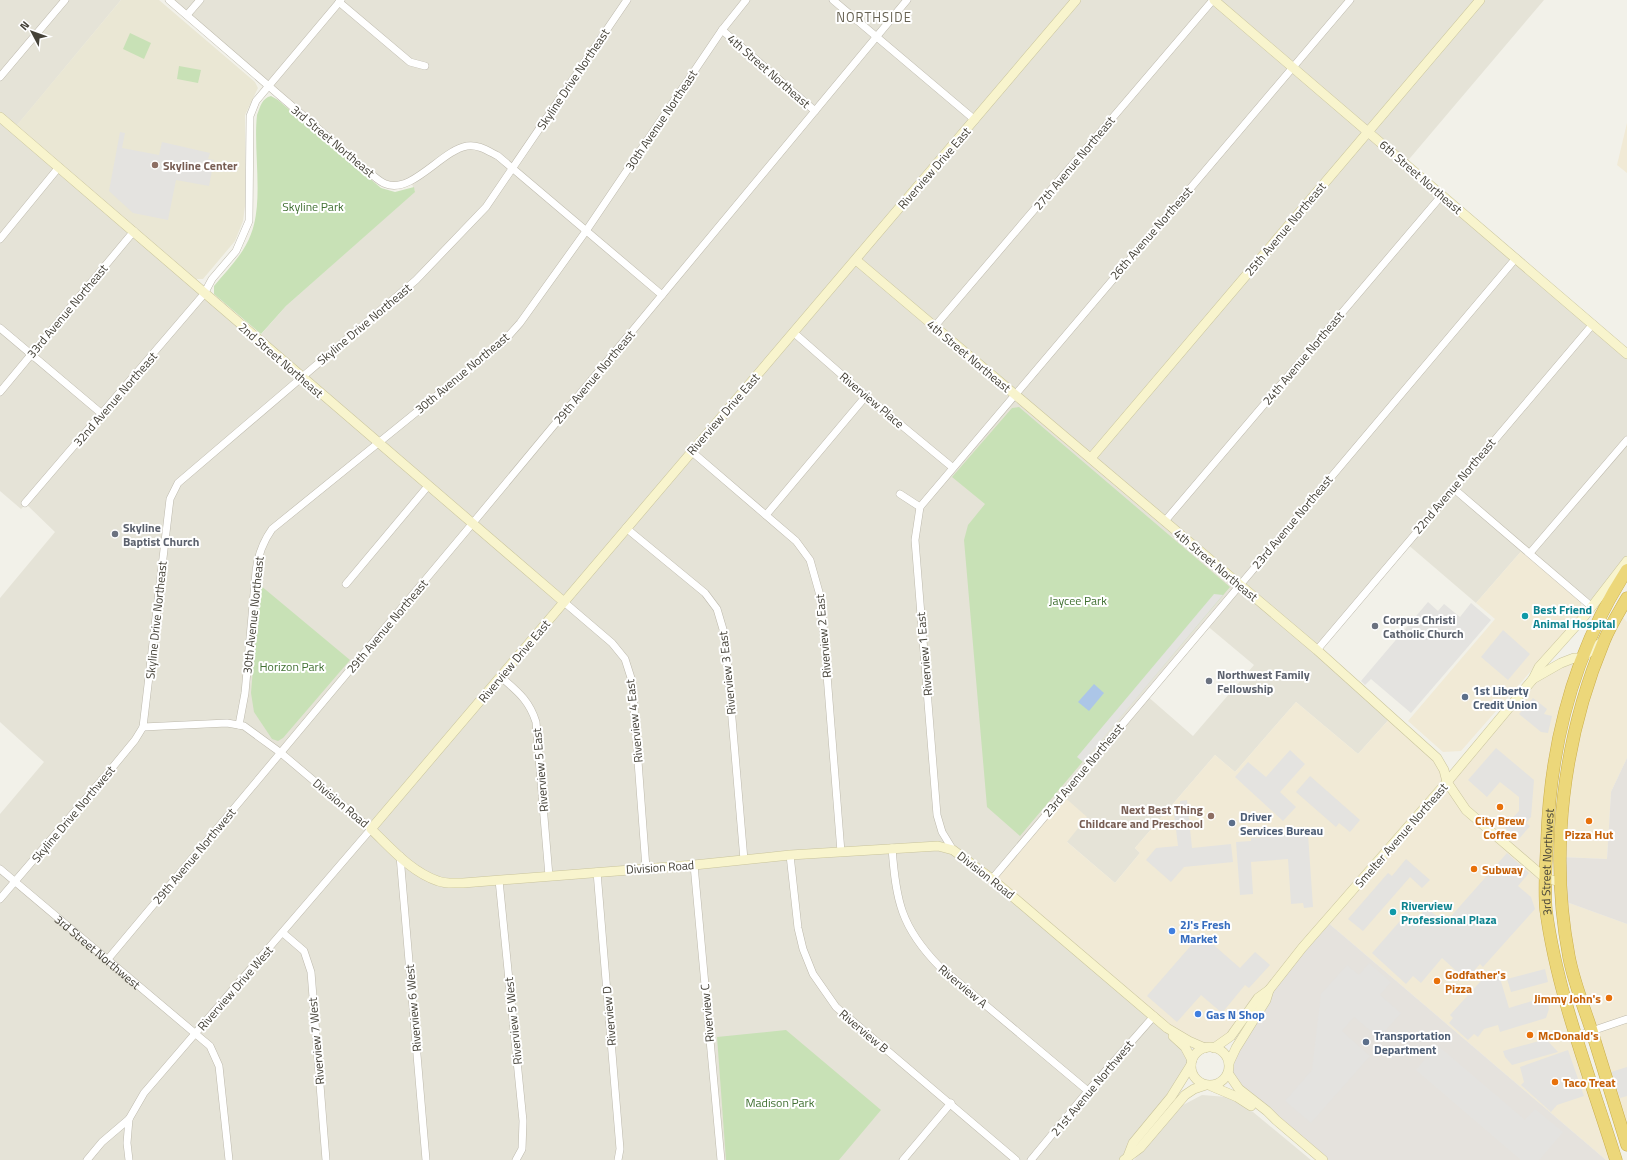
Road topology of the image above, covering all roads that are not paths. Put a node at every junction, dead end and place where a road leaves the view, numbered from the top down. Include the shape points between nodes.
1 (65, 0) edge
2 (169, 0) edge
3 (200, 0) edge
4 (627, 0) edge
5 (746, 0) edge
6 (833, 0) edge
7 (907, 0) edge
8 (1076, 0) edge
9 (1214, 0) edge
10 (1350, 0) edge
11 (1480, 0) edge
12 (340, 1) edge
13 (188, 15) junction
14 (722, 30) junction
15 (875, 37) junction
16 (425, 66) dead end
17 (1293, 67) junction
18 (0, 77) edge
19 (268, 86) junction
20 (815, 111) junction
21 (0, 117) edge
22 (975, 120) junction
23 (1368, 132) junction
24 (59, 167) junction
25 (512, 168) junction
26 (1442, 195) junction
27 (134, 231) junction
28 (586, 231) junction
29 (0, 238) edge
30 (1516, 258) junction
31 (856, 260) junction
32 (204, 294) junction
33 (662, 295) junction
34 (1592, 324) junction
35 (935, 326) junction
36 (0, 328) edge
37 (793, 332) junction
38 (31, 354) junction
39 (1627, 354) edge
40 (301, 377) junction
41 (0, 392) edge
42 (1014, 394) junction
43 (866, 396) junction
44 (102, 414) junction
45 (1627, 440) edge
46 (378, 443) junction
47 (691, 451) junction
48 (1091, 458) junction
49 (952, 467) junction
50 (428, 486) junction
51 (1453, 488) junction
52 (900, 494) dead end
53 (25, 503) dead end
54 (920, 506) junction
55 (766, 515) junction
56 (1165, 521) junction
57 (472, 524) junction
58 (626, 528) junction
59 (1530, 553) junction
60 (1627, 561) edge
61 (1627, 570) edge
62 (346, 584) dead end
63 (1239, 584) junction
64 (1627, 598) edge
65 (564, 602) junction
66 (1592, 607) junction
67 (1604, 639) junction
68 (1317, 650) junction
69 (1582, 658) junction
70 (501, 677) junction
71 (1533, 678) junction
72 (239, 725) junction
73 (143, 727) junction
74 (281, 753) junction
75 (1447, 782) junction
76 (371, 829) junction
77 (892, 848) junction
78 (953, 850) junction
79 (841, 852) junction
80 (790, 855) junction
81 (400, 856) junction
82 (744, 860) junction
83 (694, 865) junction
84 (646, 868) junction
85 (0, 869) edge
86 (597, 872) junction
87 (549, 876) junction
88 (1545, 878) junction
89 (992, 879) junction
90 (499, 880) junction
91 (15, 882) junction
92 (1560, 882) junction
93 (0, 899) edge
94 (283, 933) junction
95 (108, 959) junction
96 (1269, 990) junction
97 (1154, 1016) junction
98 (1627, 1019) edge
99 (1168, 1028) junction
100 (1592, 1031) junction
101 (196, 1034) junction
102 (1577, 1036) junction
103 (1210, 1048) junction
104 (1192, 1062) junction
105 (1229, 1068) junction
106 (1209, 1085) junction
107 (1088, 1091) junction
108 (951, 1103) junction
109 (129, 1119) junction
110 (1276, 1120) junction
111 (1627, 1145) edge
112 (1126, 1158) edge
113 (87, 1160) edge
114 (129, 1160) edge
115 (229, 1160) edge
116 (326, 1160) edge
117 (426, 1160) edge
118 (516, 1160) edge
119 (618, 1160) edge
120 (721, 1160) edge
121 (903, 1160) edge
122 (1016, 1160) edge
123 (1031, 1160) edge
124 (1323, 1160) edge
125 (1616, 1160) edge

1 - 18 street
2 - 13 street, 3rd Street Northeast
3 - 13 street
4 - 25 street, Skyline Drive Northeast
5 - 14 street, 30th Avenue Northeast
6 - 15 street
7 - 15 street, 29th Avenue Northeast
8 - 22 street, Riverview Drive East
9 - 17 street, 6th Street Northeast
9 - 35 street, 27th Avenue Northeast
10 - 17 street, 26th Avenue Northeast
11 - 23 street, 25th Avenue Northeast
12 - 16 street via 410,62
12 - 19 street
13 - 19 street, 3rd Street Northeast
14 - 20 street, 4th Street Northeast
14 - 28 street, 30th Avenue Northeast
15 - 20 street, 29th Avenue Northeast
15 - 22 street
17 - 23 street, 6th Street Northeast
17 - 42 street, 26th Avenue Northeast
19 - 25 street, 3rd Street Northeast via 366,170 386,184 400,186 452,152 467,146 483,148
19 - 32 street via 256,101 250,116 249,221 236,251 212,279
20 - 33 street, 29th Avenue Northeast
21 - 24 street, 2nd Street Northeast
22 - 31 street, Riverview Drive East
23 - 26 street, 6th Street Northeast
23 - 48 street, 25th Avenue Northeast
24 - 27 street, 2nd Street Northeast
24 - 29 street
25 - 28 street, 3rd Street Northeast
25 - 40 street, Skyline Drive Northeast via 486,207 440,257
26 - 30 street, 6th Street Northeast
26 - 56 street, 24th Avenue Northeast
27 - 32 street, 2nd Street Northeast
27 - 38 street, 33rd Avenue Northeast
28 - 33 street, 3rd Street Northeast
28 - 46 street, 30th Avenue Northeast via 520,323 502,342
30 - 34 street, 6th Street Northeast
30 - 63 street, 23rd Avenue Northeast
31 - 35 street, 4th Street Northeast
31 - 37 street, Riverview Drive East
32 - 40 street, 2nd Street Northeast
32 - 44 street, 32nd Avenue Northeast
33 - 57 street, 29th Avenue Northeast
34 - 39 street, 6th Street Northeast
34 - 51 street, 22nd Avenue Northeast
35 - 42 street, 4th Street Northeast
36 - 38 street
37 - 43 street, Riverview Place
37 - 47 street, Riverview Drive East
38 - 41 street, 33rd Avenue Northeast
38 - 44 street
40 - 46 street, 2nd Street Northeast
40 - 73 street, Skyline Drive Northeast via 178,483 170,500
42 - 48 street, 4th Street Northeast
42 - 49 street, 26th Avenue Northeast
43 - 49 street, Riverview Place
43 - 55 street
44 - 53 street, 32nd Avenue Northeast
45 - 59 street
46 - 50 street, 2nd Street Northeast
46 - 72 street, 30th Avenue Northeast via 272,529 264,541 258,556 245,693
47 - 55 street, Riverview 2 East
47 - 58 street, Riverview Drive East
48 - 56 street, 4th Street Northeast
49 - 54 street
50 - 57 street, 2nd Street Northeast
50 - 62 street
51 - 59 street
51 - 68 street, 22nd Avenue Northeast
52 - 54 street
54 - 78 street, Riverview 1 East via 915,540 937,815 942,832
55 - 79 street, Riverview 2 East via 796,541 810,560 821,599
56 - 63 street, 4th Street Northeast
57 - 65 street, 2nd Street Northeast
57 - 74 street, 29th Avenue Northeast
58 - 65 street, Riverview Drive East
58 - 82 street, Riverview 3 East via 705,593 717,609 725,636
59 - 66 street
60 - 66 street, Smelter Avenue Northeast
61 - 69 highway, 3rd Street Northwest via 1604,608
63 - 68 street, 4th Street Northeast
63 - 89 street, 23rd Avenue Northeast
64 - 67 highway, 3rd Street Northwest
65 - 70 street, Riverview Drive East
65 - 84 street, Riverview 4 East via 612,644 625,660 632,688
66 - 71 street, Smelter Avenue Northeast via 1539,667
67 - 69 street, Smelter Avenue Northeast
67 - 92 highway, 3rd Street Northwest via 1587,686 1570,758 1563,807
68 - 75 street, 4th Street Northeast via 1430,750 1444,770
69 - 71 street, Smelter Avenue Northeast via 1561,663
69 - 88 highway, 3rd Street Northwest via 1566,706 1554,756 1548,802
70 - 76 street, Riverview Drive East
70 - 87 street, Riverview 5 East via 525,698 532,708 536,722
71 - 75 street, Smelter Avenue Northeast
72 - 73 street, Division Road via 228,723
72 - 74 street, Division Road
73 - 91 street, Skyline Drive Northwest via 112,768
74 - 76 street, Division Road
74 - 95 street, 29th Avenue Northwest
75 - 88 street, 4th Street Northeast via 1466,810
75 - 96 street, Smelter Avenue Northeast via 1302,948
76 - 81 street, Division Road
76 - 94 street, Riverview Drive West
77 - 78 street, Division Road via 938,846
77 - 79 street, Division Road
77 - 107 street, Riverview A via 899,905 922,948 939,966
78 - 89 street, Division Road
79 - 80 street, Division Road
80 - 82 street, Division Road
80 - 108 street, Riverview B via 798,928 813,974 836,1007
81 - 90 street, Division Road via 421,873 439,882
81 - 117 street, Riverview 6 West
82 - 83 street, Division Road
83 - 84 street, Division Road
83 - 120 street, Riverview C
84 - 86 street, Division Road
85 - 91 street, 3rd Street Northwest
86 - 87 street, Division Road
86 - 119 street, Riverview D via 620,1149
87 - 90 street, Division Road
88 - 92 street, 4th Street Northeast
88 - 102 highway, 3rd Street Northwest via 1546,909 1554,954
89 - 97 street, Division Road
90 - 118 street, Riverview 5 West via 523,1121 522,1149
91 - 93 street, Skyline Drive Northwest
91 - 95 street, 3rd Street Northwest
92 - 100 highway, 3rd Street Northwest via 1570,959
94 - 101 street, Riverview Drive West
94 - 116 street, Riverview 7 West via 304,951 310,972
95 - 101 street, 3rd Street Northwest
96 - 103 street, Smelter Avenue Northeast via 1258,998 1231,1036
96 - 105 street, Smelter Avenue Northeast via 1266,1000 1236,1048
97 - 99 street, Division Road
97 - 107 street, 21st Avenue Northwest
98 - 100 street
99 - 103 street, Division Road via 1189,1041
99 - 104 street, Division Road via 1185,1047
100 - 102 street
100 - 111 highway, 3rd Street Northwest
101 - 109 street, Riverview Drive West via 144,1093
101 - 115 street, 3rd Street Northwest via 210,1046 219,1066
102 - 125 highway, 3rd Street Northwest
103 - 104 street via 1197,1052
103 - 105 street via 1223,1052
104 - 106 street via 1195,1078
104 - 112 street via 1171,1097 1134,1143
105 - 106 street via 1220,1083
105 - 110 street via 1239,1089
106 - 110 street via 1237,1097 1268,1118
106 - 112 street via 1194,1089 1185,1095 1140,1148
107 - 123 street, 21st Avenue Northwest
108 - 121 street
108 - 122 street, Riverview B
109 - 113 street via 102,1142
109 - 114 street, Riverview Drive West
110 - 124 street

